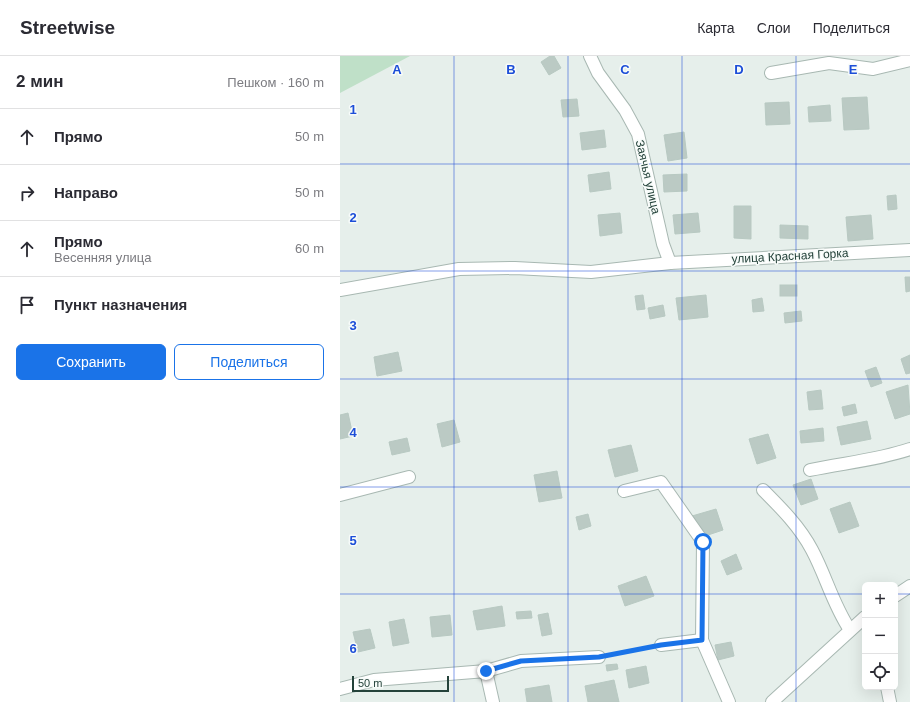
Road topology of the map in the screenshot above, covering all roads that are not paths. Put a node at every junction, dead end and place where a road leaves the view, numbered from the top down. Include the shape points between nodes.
1 (590, 56) edge
2 (910, 60) edge
3 (771, 73) dead end
4 (910, 250) edge
5 (670, 263) junction
6 (340, 290) edge
7 (910, 450) edge
8 (810, 470) dead end
9 (409, 477) dead end
10 (763, 490) dead end
11 (624, 491) dead end
12 (340, 495) edge
13 (910, 586) edge
14 (898, 594) edge
15 (864, 618) edge
16 (850, 630) junction
17 (702, 640) junction
18 (661, 645) road end
19 (599, 657) road end
20 (486, 671) junction
21 (340, 689) edge
22 (888, 690) edge
23 (493, 702) edge
24 (729, 702) edge
25 (772, 702) edge
26 (890, 702) edge

1 - 5 street, Заячья улица via 598,73 625,110 638,134 663,244
2 - 3 street via 873,69 829,63
4 - 5 street, улица Красная Горка
5 - 6 street, улица Красная Горка via 591,272 515,268 459,269
7 - 8 street via 892,456
9 - 12 street
10 - 16 street via 787,515 812,549 839,614
11 - 17 street via 661,482 703,542
13 - 14 street
15 - 16 street
16 - 25 street
17 - 18 street
17 - 24 street
19 - 20 street via 521,661
20 - 21 street via 374,680
20 - 23 street
22 - 26 street

